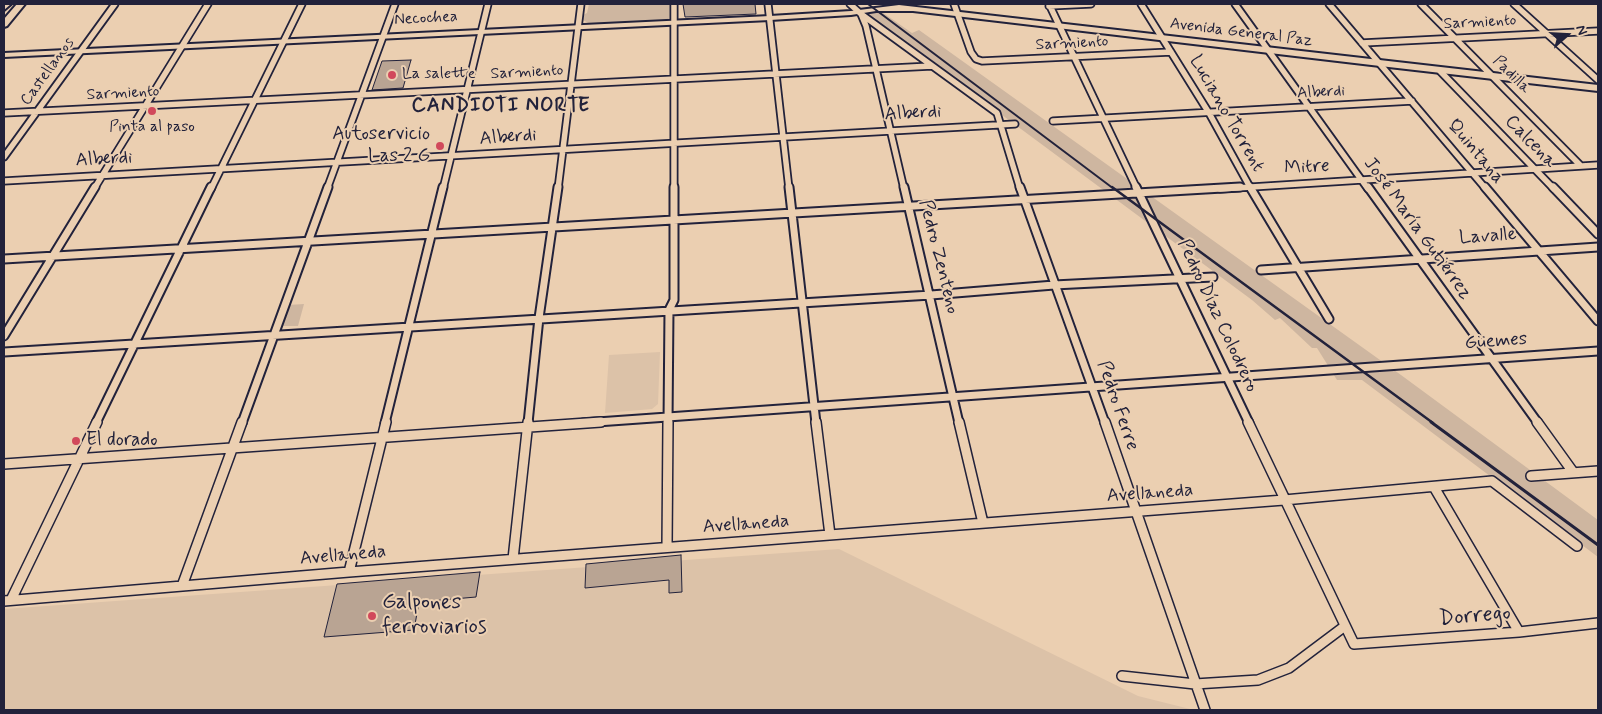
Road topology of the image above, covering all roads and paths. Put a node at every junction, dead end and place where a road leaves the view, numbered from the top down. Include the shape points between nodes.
1 (7, 4) edge
2 (21, 4) edge
3 (115, 4) edge
4 (208, 4) edge
5 (302, 4) edge
6 (395, 4) edge
7 (488, 4) edge
8 (581, 4) edge
9 (674, 4) edge
10 (768, 4) edge
11 (850, 4) edge
12 (881, 4) edge
13 (954, 4) edge
14 (1091, 4) edge
15 (1141, 4) edge
16 (1235, 4) edge
17 (1329, 4) edge
18 (1421, 4) edge
19 (1514, 4) edge
20 (1049, 5) edge
21 (4, 7) edge
22 (910, 9) junction
23 (859, 13) junction
24 (958, 15) junction
25 (770, 18) junction
26 (673, 23) junction
27 (4, 24) edge
28 (1060, 27) junction
29 (578, 28) junction
30 (1598, 31) edge
31 (481, 32) junction
32 (1548, 33) junction
33 (383, 36) junction
34 (1455, 38) junction
35 (1163, 39) junction
36 (283, 41) junction
37 (1362, 43) junction
38 (183, 46) junction
39 (80, 51) junction
40 (1269, 51) junction
41 (1171, 52) junction
42 (4, 55) edge
43 (1074, 58) junction
44 (1380, 64) junction
45 (932, 66) junction
46 (876, 69) junction
47 (1440, 71) junction
48 (776, 74) junction
49 (1494, 77) junction
50 (674, 79) junction
51 (1598, 80) edge
52 (571, 85) junction
53 (1598, 88) edge
54 (466, 90) junction
55 (360, 96) junction
56 (254, 101) junction
57 (1412, 101) junction
58 (144, 106) junction
59 (1310, 107) junction
60 (36, 111) junction
61 (4, 113) edge
62 (1209, 113) junction
63 (1103, 119) junction
64 (1052, 121) dead end
65 (1015, 124) dead end
66 (1000, 125) junction
67 (891, 130) junction
68 (784, 138) junction
69 (675, 144) junction
70 (561, 150) junction
71 (4, 157) edge
72 (450, 157) junction
73 (336, 163) junction
74 (1582, 166) junction
75 (1598, 166) edge
76 (222, 168) junction
77 (1535, 169) junction
78 (1473, 173) junction
79 (103, 175) junction
80 (1361, 180) junction
81 (4, 181) edge
82 (1249, 186) junction
83 (1138, 193) junction
84 (1024, 201) junction
85 (909, 206) junction
86 (791, 213) junction
87 (673, 220) junction
88 (553, 227) junction
89 (1598, 234) edge
90 (432, 235) junction
91 (308, 242) junction
92 (1598, 247) edge
93 (181, 250) junction
94 (1538, 250) junction
95 (54, 256) junction
96 (1417, 258) junction
97 (4, 259) edge
98 (1298, 267) junction
99 (1261, 270) dead end
100 (1213, 277) dead end
101 (1180, 280) junction
102 (1054, 285) junction
103 (930, 295) junction
104 (802, 301) junction
105 (669, 310) junction
106 (539, 318) junction
107 (1329, 319) dead end
108 (1598, 321) edge
109 (409, 327) junction
110 (272, 334) junction
111 (4, 336) edge
112 (134, 344) junction
113 (1598, 351) edge
114 (4, 352) edge
115 (1492, 359) junction
116 (1227, 377) junction
117 (1093, 388) junction
118 (954, 396) junction
119 (815, 407) junction
120 (667, 417) junction
121 (528, 426) junction
122 (382, 436) junction
123 (232, 448) junction
124 (80, 458) junction
125 (4, 464) edge
126 (1598, 470) edge
127 (1573, 472) junction
128 (1531, 476) dead end
129 (1434, 487) junction
130 (1284, 500) junction
131 (1135, 511) junction
132 (983, 523) junction
133 (830, 535) junction
134 (1577, 546) dead end
135 (667, 547) junction
136 (513, 559) junction
137 (349, 572) junction
138 (182, 586) junction
139 (8, 601) edge
140 (1598, 622) edge
141 (1345, 626) junction
142 (1519, 632) junction
143 (1354, 644) joint
144 (1122, 676) dead end
145 (1196, 684) junction
146 (1205, 710) edge

1 - 21 main road
2 - 27 main road
3 - 39 street, Castellanos
4 - 38 street
5 - 36 street
6 - 33 street
7 - 31 street
8 - 29 street
9 - 26 street
10 - 25 street
11 - 23 street, Pedro Zenteno
12 - 22 main road, Avenida General Paz
13 - 24 street
14 - 20 street
15 - 35 street, Luciano Torrent
16 - 40 street, José María Gutiérrez
17 - 37 street, Quintana
18 - 34 street, Padilla
19 - 32 street
20 - 28 street, Pedro Díaz Colodrero
22 - 23 main road, Necochea via 876,8
22 - 24 main road, Avenida General Paz
23 - 25 main road, Necochea
23 - 45 street
23 - 46 street, Pedro Zenteno via 866,26
24 - 28 main road, Avenida General Paz
24 - 43 street, Sarmiento via 976,59 991,62
25 - 26 main road, Necochea
25 - 48 street
26 - 29 main road, Necochea
26 - 50 street
28 - 35 main road, Avenida General Paz
28 - 43 street, Pedro Díaz Colodrero
29 - 31 main road, Necochea
29 - 52 street
30 - 32 street, Sarmiento
31 - 33 main road, Necochea
31 - 54 street
32 - 34 street, Sarmiento
32 - 51 street
33 - 36 main road, Necochea
33 - 55 street
34 - 37 street, Sarmiento
34 - 49 street, Padilla
35 - 40 main road, Avenida General Paz
35 - 41 street, Luciano Torrent
36 - 38 main road, Necochea
36 - 56 street
37 - 44 street, Quintana
38 - 39 main road, Necochea
38 - 58 street
39 - 42 main road, Necochea
39 - 60 street, Castellanos
40 - 44 main road, Avenida General Paz
40 - 59 street, José María Gutiérrez
41 - 43 street, Sarmiento
41 - 62 street, Luciano Torrent
43 - 63 street, Pedro Díaz Colodrero
44 - 47 main road, Avenida General Paz
44 - 57 street, Quintana
45 - 46 street, Sarmiento
45 - 66 street, Pedro Ferre via 997,114
46 - 48 street, Sarmiento
46 - 67 street, Pedro Zenteno
47 - 49 main road, Avenida General Paz
47 - 77 street, Calcena
48 - 50 street, Sarmiento
48 - 68 street
49 - 53 main road, Avenida General Paz
49 - 74 street, Padilla
50 - 52 street, Sarmiento
50 - 69 street
52 - 54 street, Sarmiento
52 - 70 street
54 - 55 street, Sarmiento
54 - 72 street
55 - 56 street, Sarmiento
55 - 73 street
56 - 58 street, Sarmiento
56 - 76 street
57 - 59 street, Alberdi
57 - 78 street, Quintana
58 - 60 street, Sarmiento
58 - 79 street
59 - 62 street, Alberdi
59 - 80 street, José María Gutiérrez
60 - 61 street, Sarmiento
60 - 71 street, Castellanos
62 - 63 street, Alberdi
62 - 82 street, Luciano Torrent
63 - 64 street, Alberdi
63 - 83 street, Pedro Díaz Colodrero
65 - 66 street, Alberdi
66 - 67 street, Alberdi
66 - 84 street, Pedro Ferre
67 - 68 street, Alberdi
67 - 85 street, Pedro Zenteno
68 - 69 street, Alberdi
68 - 86 street
69 - 70 street, Alberdi
69 - 87 street
70 - 72 street, Alberdi
70 - 88 street
72 - 73 street, Alberdi
72 - 90 street
73 - 76 street, Alberdi
73 - 91 street
74 - 75 street, Mitre
74 - 77 street, Mitre
76 - 79 street, Alberdi
76 - 93 street
77 - 78 street, Mitre
77 - 89 street, Calcena
78 - 80 street, Mitre
78 - 94 street, Quintana
79 - 81 street, Alberdi
79 - 95 street
80 - 82 street, Mitre
80 - 96 street, José María Gutiérrez
82 - 83 street, Mitre
82 - 98 street, Luciano Torrent
83 - 84 street, Mitre
83 - 101 street, Pedro Díaz Colodrero
84 - 85 street, Mitre
84 - 102 street, Pedro Ferre
85 - 86 street, Mitre
85 - 103 street, Pedro Zenteno
86 - 87 street, Mitre
86 - 104 street
87 - 88 street, Mitre
87 - 105 street via 674,300
88 - 90 street, Mitre
88 - 106 street
90 - 91 street, Mitre
90 - 109 street
91 - 93 street, Mitre
91 - 110 street
92 - 94 street, Lavalle
93 - 95 street, Mitre
93 - 112 street
94 - 96 street, Lavalle
94 - 108 street, Quintana
95 - 97 street, Mitre
95 - 111 street
96 - 98 street, Lavalle
96 - 115 street, José María Gutiérrez
98 - 99 street, Lavalle
98 - 107 street, Luciano Torrent
100 - 101 street
101 - 102 street
101 - 116 street, Pedro Díaz Colodrero
102 - 103 street
102 - 117 street, Pedro Ferre
103 - 104 street
103 - 118 street, Pedro Zenteno
104 - 105 street
104 - 119 street
105 - 106 street
105 - 120 street
106 - 109 street
106 - 121 street
109 - 110 street
109 - 122 street
110 - 112 street
110 - 123 street
112 - 114 street
112 - 124 street
113 - 115 street, Güemes
115 - 116 street, Güemes
115 - 127 street, José María Gutiérrez
116 - 117 street, Güemes
116 - 130 street, Pedro Díaz Colodrero
117 - 118 street, Güemes
117 - 131 street, Pedro Ferre
118 - 119 street, Güemes
118 - 132 street, Pedro Zenteno
119 - 120 street, Güemes
119 - 133 street
120 - 121 street, Güemes
120 - 135 street
121 - 122 street, Güemes
121 - 136 street
122 - 123 street, Güemes
122 - 137 street
123 - 124 street, Güemes
123 - 138 street
124 - 125 street, Güemes
124 - 139 street
126 - 127 street
127 - 128 street
129 - 130 street, Avellaneda
129 - 134 street, Avellaneda via 1492,481
129 - 142 street
130 - 131 street, Avellaneda
130 - 141 street, Pedro Díaz Colodrero
131 - 132 street, Avellaneda
131 - 145 street, Pedro Ferre
132 - 133 street, Avellaneda
133 - 135 street, Avellaneda
135 - 136 street, Avellaneda
136 - 137 street, Avellaneda
137 - 138 street, Avellaneda
138 - 139 street, Avellaneda
140 - 142 street, Dorrego
141 - 143 street, Pedro Díaz Colodrero
141 - 145 street via 1276,674 1258,680
142 - 143 street, Dorrego
144 - 145 street
145 - 146 street, Pedro Ferre

